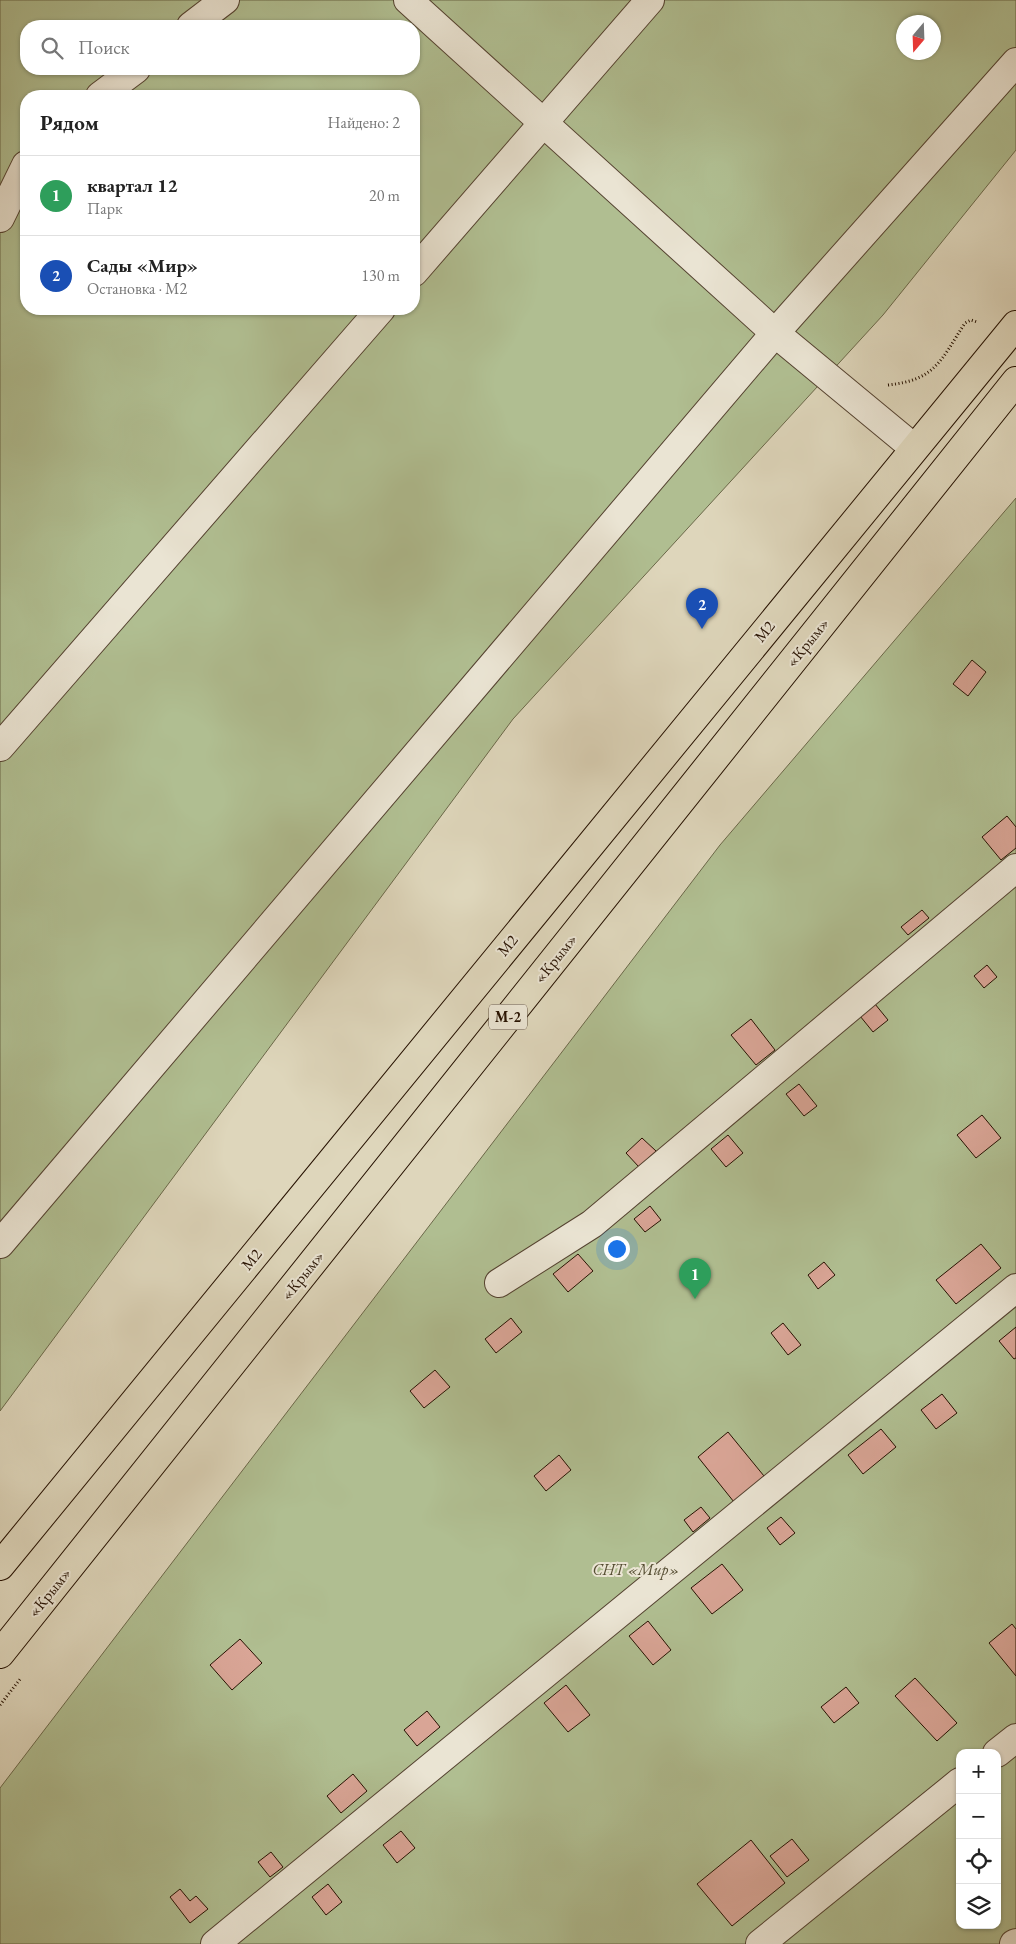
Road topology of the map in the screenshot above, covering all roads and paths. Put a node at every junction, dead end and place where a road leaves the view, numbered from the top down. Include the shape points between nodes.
1 (225, 0) edge
2 (408, 0) edge
3 (650, 0) edge
4 (199, 20) edge
5 (1016, 62) edge
6 (128, 75) edge
7 (108, 90) edge
8 (544, 122) junction
9 (20, 158) edge
10 (0, 174) edge
11 (20, 177) edge
12 (0, 218) edge
13 (420, 265) edge
14 (376, 315) edge
15 (775, 333) junction
16 (1008, 335) edge
17 (1016, 381) edge
18 (844, 390) junction
19 (914, 448) junction
20 (0, 747) edge
21 (1016, 868) edge
22 (0, 1244) edge
23 (499, 1283) dead end
24 (1016, 1288) edge
25 (0, 1566) edge
26 (0, 1654) edge
27 (1016, 1738) edge
28 (1001, 1750) edge
29 (956, 1785) edge
30 (215, 1944) edge
31 (760, 1944) edge

1 - 4 lane
2 - 8 lane
3 - 8 lane
5 - 15 lane
6 - 7 lane
8 - 13 lane
8 - 15 lane
9 - 10 lane
11 - 12 lane
14 - 20 lane
15 - 18 lane
15 - 22 lane
16 - 18 path via 971,320 965,323 940,361 921,378 883,385 858,380
16 - 19 highway, М2
17 - 26 highway, «Крым» / М-2
18 - 19 lane
19 - 25 highway, М2
21 - 23 lane via 592,1224
24 - 30 lane
27 - 28 lane
29 - 31 lane

